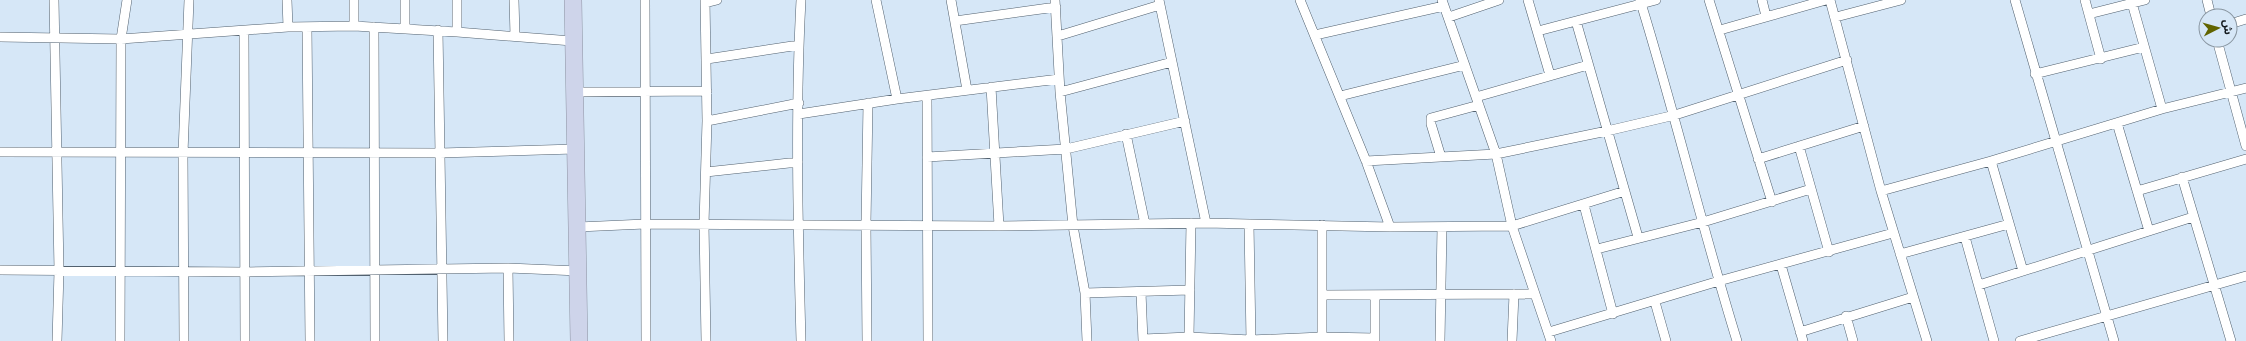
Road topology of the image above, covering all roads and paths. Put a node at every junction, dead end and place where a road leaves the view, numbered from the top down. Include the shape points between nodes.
1 (54, 0) edge
2 (126, 0) edge
3 (189, 0) edge
4 (287, 0) edge
5 (354, 0) edge
6 (405, 0) edge
7 (457, 0) edge
8 (514, 0) edge
9 (573, 0) edge
10 (645, 0) edge
11 (717, 0) edge
12 (801, 0) edge
13 (876, 0) edge
14 (951, 0) edge
15 (1300, 0) edge
16 (1499, 0) edge
17 (1528, 0) edge
18 (1656, 0) edge
19 (1710, 0) edge
20 (1762, 0) edge
21 (1826, 0) edge
22 (1830, 0) edge
23 (1901, 0) edge
24 (2015, 0) edge
25 (2085, 0) edge
26 (2145, 0) edge
27 (705, 1) edge
28 (1640, 2) edge
29 (1160, 3) edge
30 (1443, 3) edge
31 (2132, 3) junction
32 (1056, 4) edge
33 (2089, 14) junction
34 (1766, 16) junction
35 (1449, 17) junction
36 (1836, 17) junction
37 (955, 21) junction
38 (1576, 21) junction
39 (354, 26) junction
40 (288, 27) junction
41 (307, 27) junction
42 (374, 27) junction
43 (405, 29) junction
44 (438, 30) junction
45 (1720, 30) junction
46 (244, 31) junction
47 (1538, 31) junction
48 (456, 32) junction
49 (1315, 35) junction
50 (187, 36) junction
51 (514, 36) junction
52 (1058, 36) junction
53 (0, 37) edge
54 (56, 38) junction
55 (121, 39) junction
56 (572, 41) junction
57 (799, 45) junction
58 (2144, 47) junction
59 (2219, 48) edge
60 (707, 59) junction
61 (2101, 59) junction
62 (1847, 60) junction
63 (1172, 62) junction
64 (1588, 65) junction
65 (1465, 66) junction
66 (2035, 74) junction
67 (1550, 75) junction
68 (1059, 78) junction
69 (991, 87) junction
70 (2246, 88) edge
71 (707, 90) junction
72 (967, 90) junction
73 (574, 92) junction
74 (644, 92) junction
75 (1060, 92) junction
76 (2230, 93) junction
77 (1738, 94) junction
78 (927, 96) junction
79 (1340, 96) junction
80 (897, 99) junction
81 (1478, 101) junction
82 (799, 103) junction
83 (868, 103) junction
84 (2162, 109) junction
85 (799, 114) junction
86 (1675, 115) junction
87 (707, 121) junction
88 (1184, 121) junction
89 (2117, 123) junction
90 (1864, 126) junction
91 (1607, 131) junction
92 (1126, 134) junction
93 (2056, 142) junction
94 (1799, 146) junction
95 (2246, 146) edge
96 (575, 149) junction
97 (1066, 149) junction
98 (0, 152) edge
99 (55, 152) junction
100 (121, 152) junction
101 (245, 152) junction
102 (183, 153) junction
103 (307, 153) junction
104 (374, 153) junction
105 (440, 153) junction
106 (996, 153) junction
107 (1496, 154) junction
108 (927, 157) junction
109 (1441, 157) junction
110 (2246, 159) edge
111 (1758, 160) junction
112 (1991, 161) junction
113 (798, 162) junction
114 (1366, 162) junction
115 (706, 172) junction
116 (2182, 177) junction
117 (1811, 189) junction
118 (1625, 191) junction
119 (1881, 191) junction
120 (2137, 191) junction
121 (1772, 202) junction
122 (1584, 204) junction
123 (2193, 217) junction
124 (1703, 222) junction
125 (798, 223) junction
126 (1191, 223) junction
127 (1206, 223) junction
128 (644, 224) junction
129 (704, 224) junction
130 (866, 224) junction
131 (1145, 224) junction
132 (1249, 224) junction
133 (2010, 224) junction
134 (1322, 225) junction
135 (929, 226) junction
136 (999, 226) junction
137 (1073, 226) junction
138 (1512, 226) junction
139 (578, 227) junction
140 (1390, 227) junction
141 (1442, 227) junction
142 (2149, 230) junction
143 (1893, 233) junction
144 (1638, 237) junction
145 (1965, 237) junction
146 (1597, 249) junction
147 (2087, 250) junction
148 (1829, 252) junction
149 (1900, 254) junction
150 (1781, 265) junction
151 (508, 268) junction
152 (443, 269) junction
153 (0, 270) edge
154 (375, 270) junction
155 (59, 271) junction
156 (121, 271) junction
157 (183, 271) junction
158 (2023, 271) junction
159 (245, 272) junction
160 (308, 272) junction
161 (579, 272) junction
162 (2246, 276) edge
163 (1718, 282) junction
164 (2214, 284) junction
165 (1979, 285) junction
166 (1190, 290) junction
167 (1141, 292) junction
168 (1085, 293) junction
169 (1442, 294) junction
170 (1514, 294) junction
171 (1535, 294) junction
172 (1322, 295) junction
173 (1375, 296) junction
174 (1913, 297) junction
175 (1654, 302) junction
176 (1613, 314) junction
177 (1846, 316) junction
178 (2107, 317) junction
179 (1802, 336) edge
180 (1189, 337) junction
181 (1322, 337) junction
182 (1550, 337) edge
183 (1375, 339) edge
184 (1143, 340) edge
185 (1251, 340) edge
186 (57, 341) edge
187 (120, 341) edge
188 (184, 341) edge
189 (245, 341) edge
190 (310, 341) edge
191 (375, 341) edge
192 (443, 341) edge
193 (509, 341) edge
194 (579, 341) edge
195 (646, 341) edge
196 (706, 341) edge
197 (802, 341) edge
198 (867, 341) edge
199 (928, 341) edge
200 (1087, 341) edge
201 (1440, 341) edge
202 (1512, 341) edge
203 (1666, 341) edge
204 (1737, 341) edge
205 (1853, 341) edge
206 (1927, 341) edge
207 (1994, 341) edge
208 (2020, 341) edge
209 (2114, 341) edge
210 (2231, 341) edge

1 - 54 street
2 - 55 street
3 - 50 street
4 - 40 street
5 - 39 street
6 - 43 street
7 - 48 street
8 - 51 street
9 - 56 highway
10 - 74 street
11 - 27 street
12 - 57 street
13 - 80 street
14 - 37 street
15 - 49 street
16 - 35 street
17 - 47 street
18 - 28 street
19 - 45 street
20 - 34 street
21 - 34 street
22 - 36 street
23 - 36 street
24 - 66 street
25 - 33 street
26 - 31 street
27 - 60 street
28 - 38 street
28 - 86 street
29 - 52 street
29 - 63 street
30 - 35 street
30 - 49 street
31 - 33 street
31 - 58 street
32 - 37 street
32 - 52 street
33 - 61 street
34 - 45 street
35 - 65 street
36 - 62 street
37 - 72 street
38 - 47 street
38 - 64 street
39 - 41 street
39 - 42 street
40 - 41 street
40 - 46 street
41 - 103 street
42 - 43 street
42 - 104 street
43 - 44 street
44 - 48 street
44 - 105 street
45 - 77 street
46 - 50 street
46 - 101 street
47 - 67 street
48 - 51 street
49 - 79 street
50 - 55 street
50 - 102 street
51 - 56 street
52 - 68 street
53 - 54 street
54 - 55 street
54 - 99 street
55 - 100 street
56 - 73 highway
57 - 60 street
57 - 82 street
58 - 61 street
58 - 84 street
59 - 76 street
60 - 71 street
61 - 66 street
62 - 77 street
62 - 90 street
63 - 75 street
63 - 88 street
64 - 67 street
64 - 91 street
65 - 79 street
65 - 81 street
66 - 93 street
67 - 81 street
68 - 69 street
68 - 75 street
69 - 72 street
69 - 106 street
70 - 76 street
71 - 74 street
71 - 87 street
72 - 78 street
73 - 74 street
73 - 96 highway
74 - 128 street
75 - 97 street
76 - 84 street
76 - 95 street
77 - 86 street
77 - 111 street
78 - 80 street
78 - 108 street
79 - 114 street
80 - 83 street
81 - 107 street
81 - 109 street via 1431,118
82 - 85 street
82 - 87 street
83 - 85 street
83 - 130 street
84 - 89 street
85 - 113 street
86 - 91 street
86 - 124 street
87 - 115 street
88 - 92 street
88 - 127 street
89 - 93 street
89 - 120 street
90 - 94 street
90 - 119 street
91 - 107 street
91 - 118 street
92 - 97 street
92 - 131 street
93 - 112 street
93 - 147 street
94 - 111 street
94 - 117 street
96 - 105 street
96 - 139 highway
97 - 106 street
97 - 137 street
98 - 99 street
99 - 100 street
99 - 155 street
100 - 102 street
100 - 156 street
101 - 102 street
101 - 103 street
101 - 159 street
102 - 157 street
103 - 104 street
103 - 160 street
104 - 105 street
104 - 154 street
105 - 152 street
106 - 108 street
106 - 136 street
107 - 109 street
107 - 138 street
108 - 135 street
109 - 114 street
110 - 116 street
111 - 121 street
112 - 119 street
112 - 133 street
113 - 115 street
113 - 125 street
114 - 140 street
115 - 129 street
116 - 120 street
116 - 123 street
117 - 121 street
117 - 148 street
118 - 122 street
118 - 144 street
119 - 143 street
120 - 142 street
121 - 124 street
122 - 138 street
122 - 146 street
123 - 142 street
123 - 164 street
124 - 144 street
124 - 163 street
125 - 129 street
125 - 130 street
125 - 197 street
126 - 127 street
126 - 131 street
126 - 166 street
127 - 132 street
128 - 129 street
128 - 139 street
128 - 195 street
129 - 196 street
130 - 135 street
130 - 198 street
131 - 137 street
132 - 134 street
132 - 185 street
133 - 145 street
133 - 158 street
134 - 140 street
134 - 172 street
135 - 136 street
135 - 199 street
136 - 137 street
137 - 168 street
138 - 141 street
138 - 171 street
139 - 161 highway
140 - 141 street
141 - 169 street
142 - 147 street
143 - 148 street
143 - 149 street
144 - 146 street
145 - 149 street
145 - 165 street
146 - 176 street
147 - 158 street
147 - 178 street
148 - 150 street
149 - 174 street
150 - 163 street
150 - 179 street
151 - 152 street
151 - 161 street
151 - 193 street
152 - 154 street
152 - 192 street
153 - 155 street
154 - 160 street
154 - 191 street
155 - 156 street
155 - 186 street
156 - 157 street
156 - 187 street
157 - 159 street
157 - 188 street
158 - 165 street
159 - 160 street
159 - 189 street
160 - 190 street
161 - 194 highway
162 - 164 street
163 - 175 street
163 - 204 street
164 - 178 street
164 - 210 street
165 - 207 street
166 - 167 street
166 - 180 street
167 - 168 street
167 - 184 street
168 - 200 street
169 - 170 street
169 - 173 street
169 - 201 street
170 - 171 street
170 - 202 street
171 - 182 street
172 - 173 street
172 - 181 street
173 - 183 street
174 - 177 street
174 - 206 street
175 - 176 street
175 - 203 street
176 - 182 street
177 - 179 street
177 - 205 street
178 - 208 street
178 - 209 street
180 - 184 street
180 - 185 street
181 - 183 street
181 - 185 street

